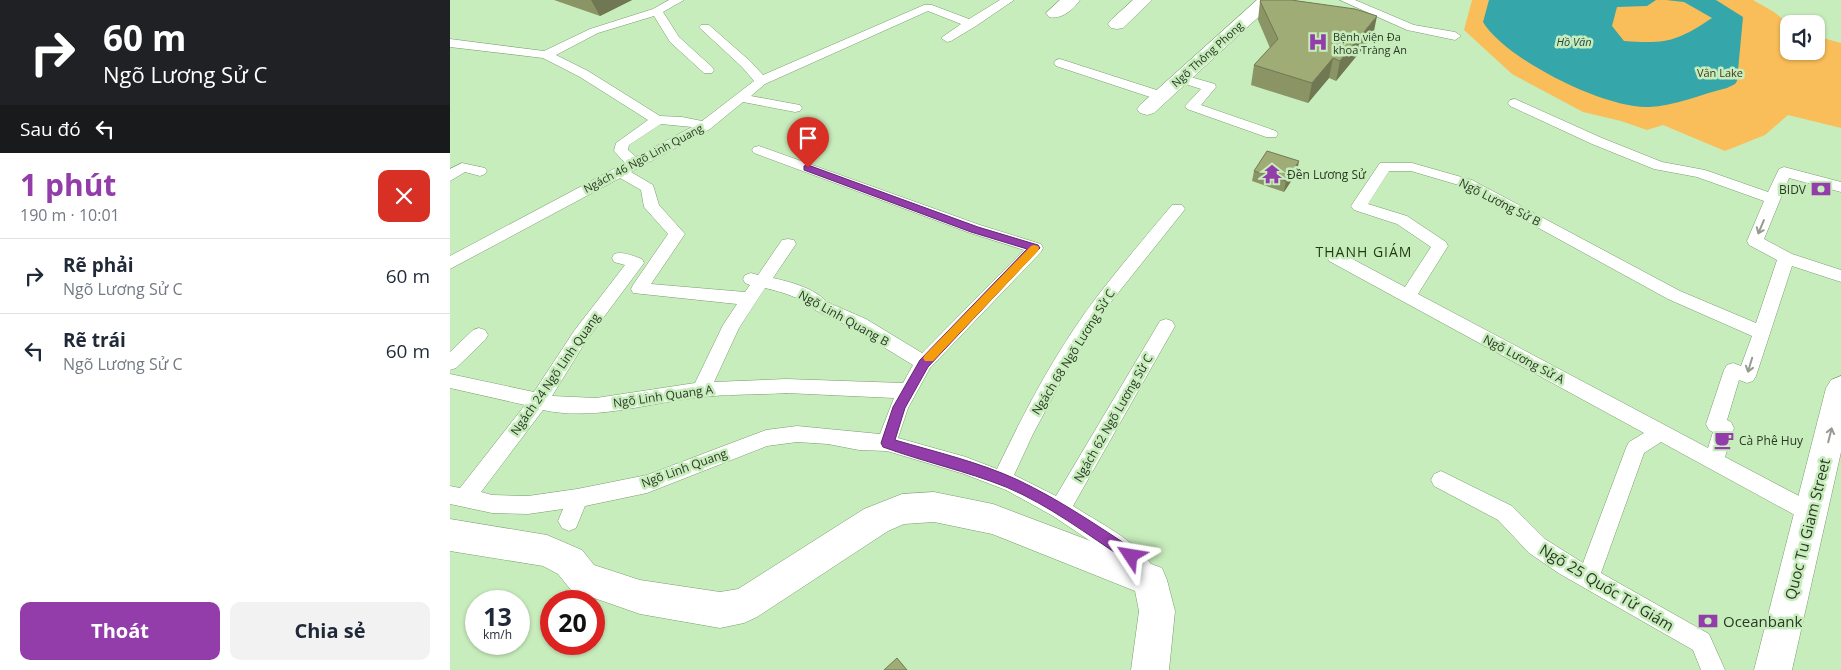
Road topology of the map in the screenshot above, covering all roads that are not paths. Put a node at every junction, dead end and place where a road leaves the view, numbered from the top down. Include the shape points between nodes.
1 (678, 0) edge
2 (1008, 0) edge
3 (1071, 0) edge
4 (1143, 0) edge
5 (1268, 0) edge
6 (1346, 0) edge
7 (657, 11) junction
8 (1055, 13) dead end
9 (972, 24) junction
10 (1116, 24) dead end
11 (705, 27) dead end
12 (1454, 36) dead end
13 (947, 38) dead end
14 (450, 43) edge
15 (546, 55) junction
16 (1060, 63) dead end
17 (708, 70) dead end
18 (1180, 78) junction
19 (761, 81) junction
20 (741, 98) junction
21 (1154, 102) joint
22 (1515, 103) dead end
23 (795, 108) dead end
24 (658, 120) junction
25 (705, 126) junction
26 (1271, 134) dead end
27 (759, 150) dead end
28 (627, 167) junction
29 (480, 171) dead end
30 (450, 176) edge
31 (1841, 186) edge
32 (1772, 199) junction
33 (1177, 209) dead end
34 (788, 244) dead end
35 (1335, 257) dead end
36 (620, 258) dead end
37 (1786, 258) junction
38 (450, 263) edge
39 (628, 275) junction
40 (1841, 276) edge
41 (648, 277) junction
42 (756, 279) junction
43 (1408, 296) junction
44 (749, 299) junction
45 (1166, 326) dead end
46 (1760, 332) junction
47 (479, 335) dead end
48 (450, 363) edge
49 (924, 364) junction
50 (450, 381) edge
51 (1841, 388) edge
52 (701, 390) junction
53 (909, 390) junction
54 (539, 401) junction
55 (1661, 432) junction
56 (887, 443) junction
57 (1714, 460) junction
58 (1002, 479) junction
59 (1441, 480) dead end
60 (457, 496) edge
61 (577, 498) junction
62 (1060, 509) junction
63 (1811, 513) junction
64 (569, 522) dead end
65 (450, 535) edge
66 (1588, 578) junction
67 (1150, 580) junction
68 (1150, 670) edge
69 (1713, 670) edge
70 (1773, 670) edge

1 - 7 lane
2 - 9 lane
3 - 8 street
4 - 10 street
5 - 18 street, Ngõ Thông Phong
6 - 12 lane via 1411,28
7 - 15 lane via 594,31
7 - 17 lane via 674,39
9 - 13 lane
9 - 19 lane, Ngách 46 Ngõ Linh Quang via 928,8
11 - 19 lane
14 - 15 lane
15 - 24 lane via 584,74
16 - 21 lane
18 - 21 street, Ngõ Thông Phong
18 - 26 lane via 1210,87 1192,106
19 - 20 lane, Ngách 46 Ngõ Linh Quang
20 - 23 lane
20 - 25 lane, Ngách 46 Ngõ Linh Quang
22 - 32 lane via 1659,166 1700,173
24 - 25 lane
24 - 28 lane via 623,143 621,151
25 - 28 lane, Ngách 46 Ngõ Linh Quang
27 - 49 lane via 974,229 1035,248
28 - 38 lane, Ngách 46 Ngõ Linh Quang
28 - 41 lane via 648,188 652,207 678,234
29 - 30 lane via 462,167
31 - 32 lane via 1784,172
32 -> 37 lane via 1755,241
33 - 58 lane, Ngách 68 Ngõ Lương Sử C via 1104,299 1025,430
34 - 42 lane
35 - 43 lane, Ngõ Lương Sử A
36 - 39 lane via 636,263
37 - 40 lane
37 - 46 lane
39 - 41 lane
39 - 54 lane, Ngách 24 Ngõ Linh Quang via 580,336
41 - 44 lane via 639,289
42 - 44 lane
42 - 49 lane, Ngõ Linh Quang B via 786,287 816,301
43 - 46 lane, Ngõ Lương Sử B via 1440,246 1402,220 1359,206 1385,166 1412,167 1467,183 1674,295
43 - 55 lane, Ngõ Lương Sử A
44 - 52 lane via 732,324
45 - 62 lane, Ngách 62 Ngõ Lương Sử C
46 -> 57 lane via 1747,376 1733,370 1716,424 1724,428
47 - 48 lane
49 - 53 lane
50 - 54 lane, Ngõ Linh Quang A
63 -> 51 street, Quoc Tu Giam Street
52 - 53 lane, Ngõ Linh Quang A via 786,386
52 - 54 lane, Ngõ Linh Quang A via 596,406
53 - 56 lane via 899,407
54 - 60 lane, Ngách 24 Ngõ Linh Quang
55 - 57 lane, Ngõ Lương Sử A
55 - 66 lane via 1636,448
56 - 58 lane, Ngõ Linh Quang
56 - 61 lane, Ngõ Linh Quang via 797,434 766,438 647,484
57 - 63 lane, Ngõ Lương Sử A
58 - 62 lane, Ngõ Linh Quang
59 - 66 lane, Ngõ 25 Quốc Tử Giám via 1505,513 1537,546
60 - 61 lane, Ngõ Linh Quang via 492,504 528,505
61 - 64 lane
62 - 67 lane, Ngõ Linh Quang via 1131,556
63 - 70 street, Quoc Tu Giam Street
65 - 67 street via 547,551 570,562 583,578 640,597 720,610 744,605 876,520 902,509 934,507 993,519
66 - 69 lane, Ngõ 25 Quốc Tử Giám via 1701,642
67 - 68 street via 1157,611

